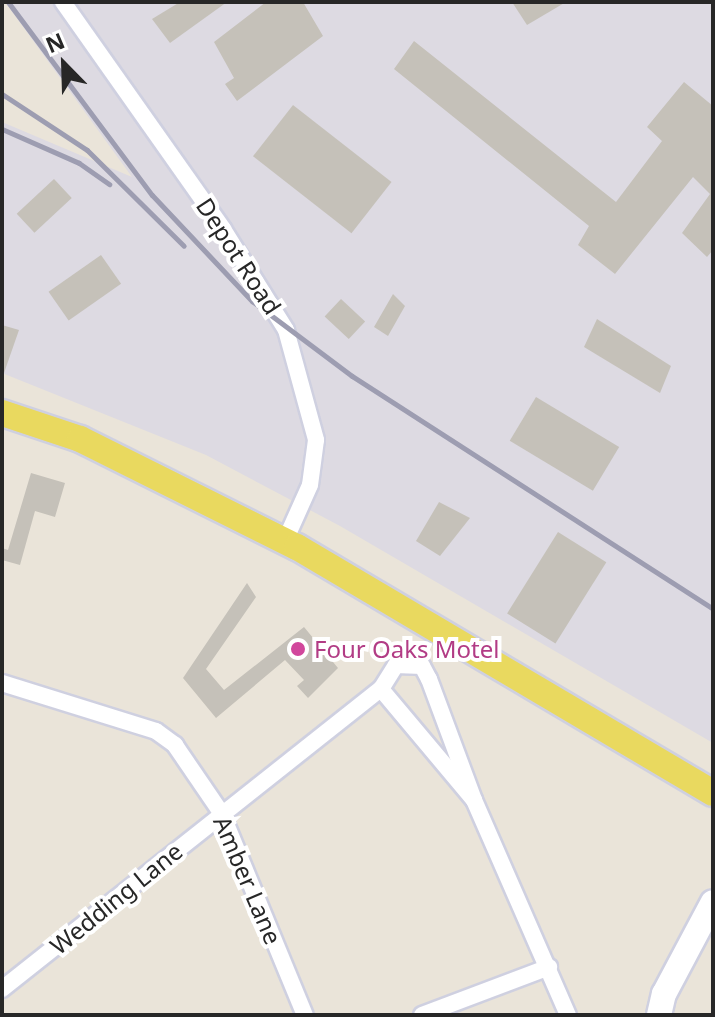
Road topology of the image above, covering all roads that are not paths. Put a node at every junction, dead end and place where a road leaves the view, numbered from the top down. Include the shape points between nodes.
1 (63, 2) edge
2 (2, 413) edge
3 (285, 541) junction
4 (2, 683) edge
5 (381, 689) junction
6 (713, 793) edge
7 (474, 800) junction
8 (222, 814) junction
9 (713, 902) edge
10 (549, 967) junction
11 (2, 989) edge
12 (305, 1015) edge
13 (422, 1015) edge
14 (568, 1015) edge
15 (659, 1015) edge

1 - 3 street, Depot Road via 223,229 286,330 316,440 310,485
2 - 3 main road via 80,439
3 - 6 main road
4 - 8 street, Amber Lane via 156,731 175,745
5 - 7 street
5 - 7 street, Wedding Lane via 396,665 422,666
5 - 8 street, Wedding Lane
7 - 10 street
8 - 11 street, Wedding Lane
8 - 12 street, Amber Lane
9 - 15 main road via 664,994
10 - 13 street
10 - 14 street

